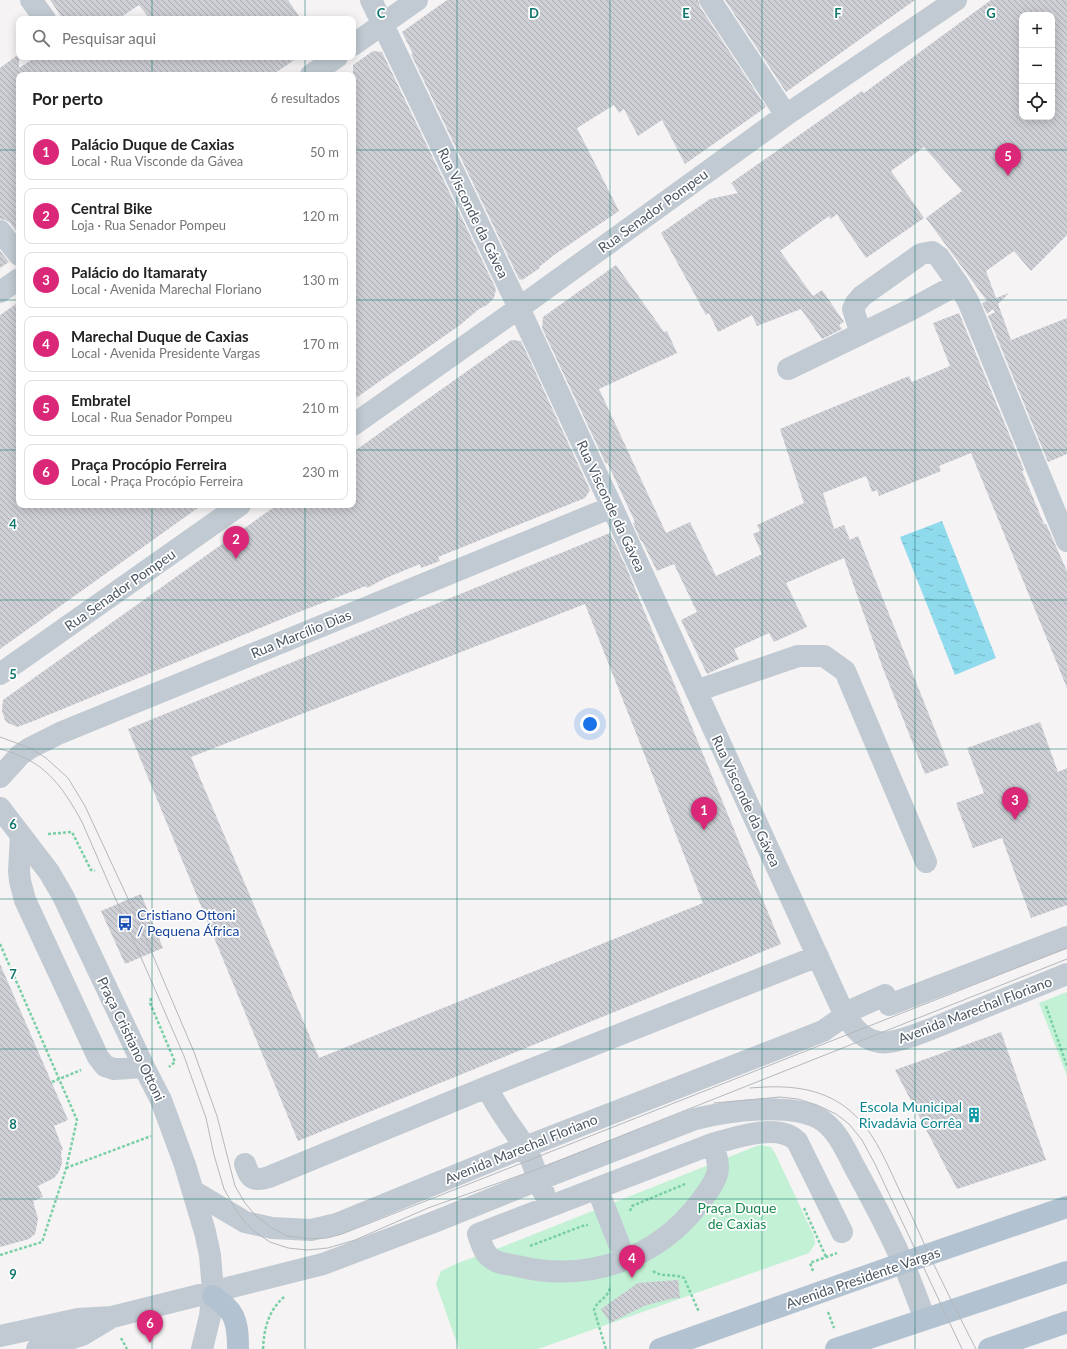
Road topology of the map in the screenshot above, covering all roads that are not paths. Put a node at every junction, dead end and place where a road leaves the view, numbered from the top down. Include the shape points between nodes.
1 (31, 0) edge
2 (371, 0) edge
3 (417, 0) edge
4 (710, 0) edge
5 (956, 0) edge
6 (43, 16) edge
7 (383, 25) junction
8 (356, 44) edge
9 (332, 60) edge
10 (315, 72) edge
11 (786, 115) junction
12 (0, 231) edge
13 (16, 251) edge
14 (16, 281) edge
15 (958, 284) junction
16 (0, 292) edge
17 (519, 308) junction
18 (861, 334) junction
19 (788, 369) dead end
20 (356, 423) edge
21 (612, 507) junction
22 (236, 508) edge
23 (1067, 541) edge
24 (0, 674) edge
25 (696, 691) junction
26 (0, 777) edge
27 (0, 808) edge
28 (21, 836) junction
29 (926, 862) dead end
30 (1067, 937) edge
31 (818, 956) junction
32 (1067, 974) edge
33 (846, 1015) junction
34 (147, 1073) junction
35 (487, 1087) junction
36 (643, 1139) junction
37 (712, 1144) junction
38 (525, 1147) junction
39 (244, 1164) dead end
40 (654, 1166) junction
41 (538, 1180) junction
42 (597, 1188) junction
43 (193, 1191) junction
44 (551, 1206) junction
45 (1067, 1207) edge
46 (842, 1232) dead end
47 (619, 1244) dead end
48 (903, 1263) junction
49 (1067, 1272) edge
50 (213, 1294) junction
51 (112, 1317) junction
52 (925, 1319) junction
53 (1067, 1322) edge
54 (0, 1336) edge
55 (835, 1339) edge
56 (38, 1349) edge
57 (202, 1349) edge
58 (238, 1349) edge
59 (660, 1349) edge
60 (992, 1349) edge

1 - 6 street
2 - 7 street, Rua Visconde da Gávea
3 - 7 street
4 - 11 street
5 - 11 street, Rua Senador Pompeu
7 - 8 street
7 - 17 street, Rua Visconde da Gávea
9 - 10 street
11 - 17 street, Rua Senador Pompeu
12 - 13 street
14 - 16 street
15 - 18 street
15 - 18 street via 932,252 921,254 856,303 853,309
15 - 23 street via 968,301
17 - 20 street, Rua Senador Pompeu
17 - 21 street, Rua Visconde da Gávea
18 - 19 street
21 - 25 street, Rua Visconde da Gávea
21 - 26 street, Rua Marcílio Dias via 60,733 20,755
22 - 24 street, Rua Senador Pompeu
25 - 29 street via 798,656 824,656 845,671
25 - 31 street, Rua Visconde da Gávea
27 - 28 street, Praça Cristiano Ottoni
28 - 34 street, Praça Cristiano Ottoni via 49,872 63,896
28 - 34 street via 19,871 25,900 98,1057 104,1066
30 - 33 street, Avenida Marechal Floriano via 889,1005 885,995
31 - 33 street, Rua Visconde da Gávea
31 - 35 street
32 - 33 street, Avenida Marechal Floriano via 931,1029 889,1042 880,1043 862,1036
33 - 38 street, Avenida Marechal Floriano via 823,1031
34 - 43 street, Praça Cristiano Ottoni via 161,1100
35 - 38 street via 500,1112
35 - 39 street via 259,1180 248,1174
36 - 40 street
36 - 41 street
36 - 48 street via 695,1119 756,1111 801,1112 824,1121 842,1143
37 - 40 street
37 - 44 street via 719,1164 716,1179 696,1208 679,1226 645,1250 612,1264 566,1272 503,1263 486,1254 478,1234
37 - 46 street via 749,1134 772,1132 791,1136 800,1147
38 - 41 street
38 - 43 street, Avenida Marechal Floriano via 337,1224 311,1230 272,1228 245,1222
40 - 42 street
41 - 44 street
41 - 50 street via 323,1264
42 - 44 street
42 - 47 street
43 - 50 street, Praça Cristiano Ottoni via 210,1255
45 - 48 main road, Avenida Presidente Vargas
48 - 52 street
48 - 59 main road, Avenida Presidente Vargas
49 - 52 main road
50 - 51 street
50 - 57 street, Praça Cristiano Ottoni
50 - 58 main road via 230,1310 235,1320
51 - 54 street via 78,1319
51 - 56 street via 82,1335
52 - 55 main road
53 - 60 main road

